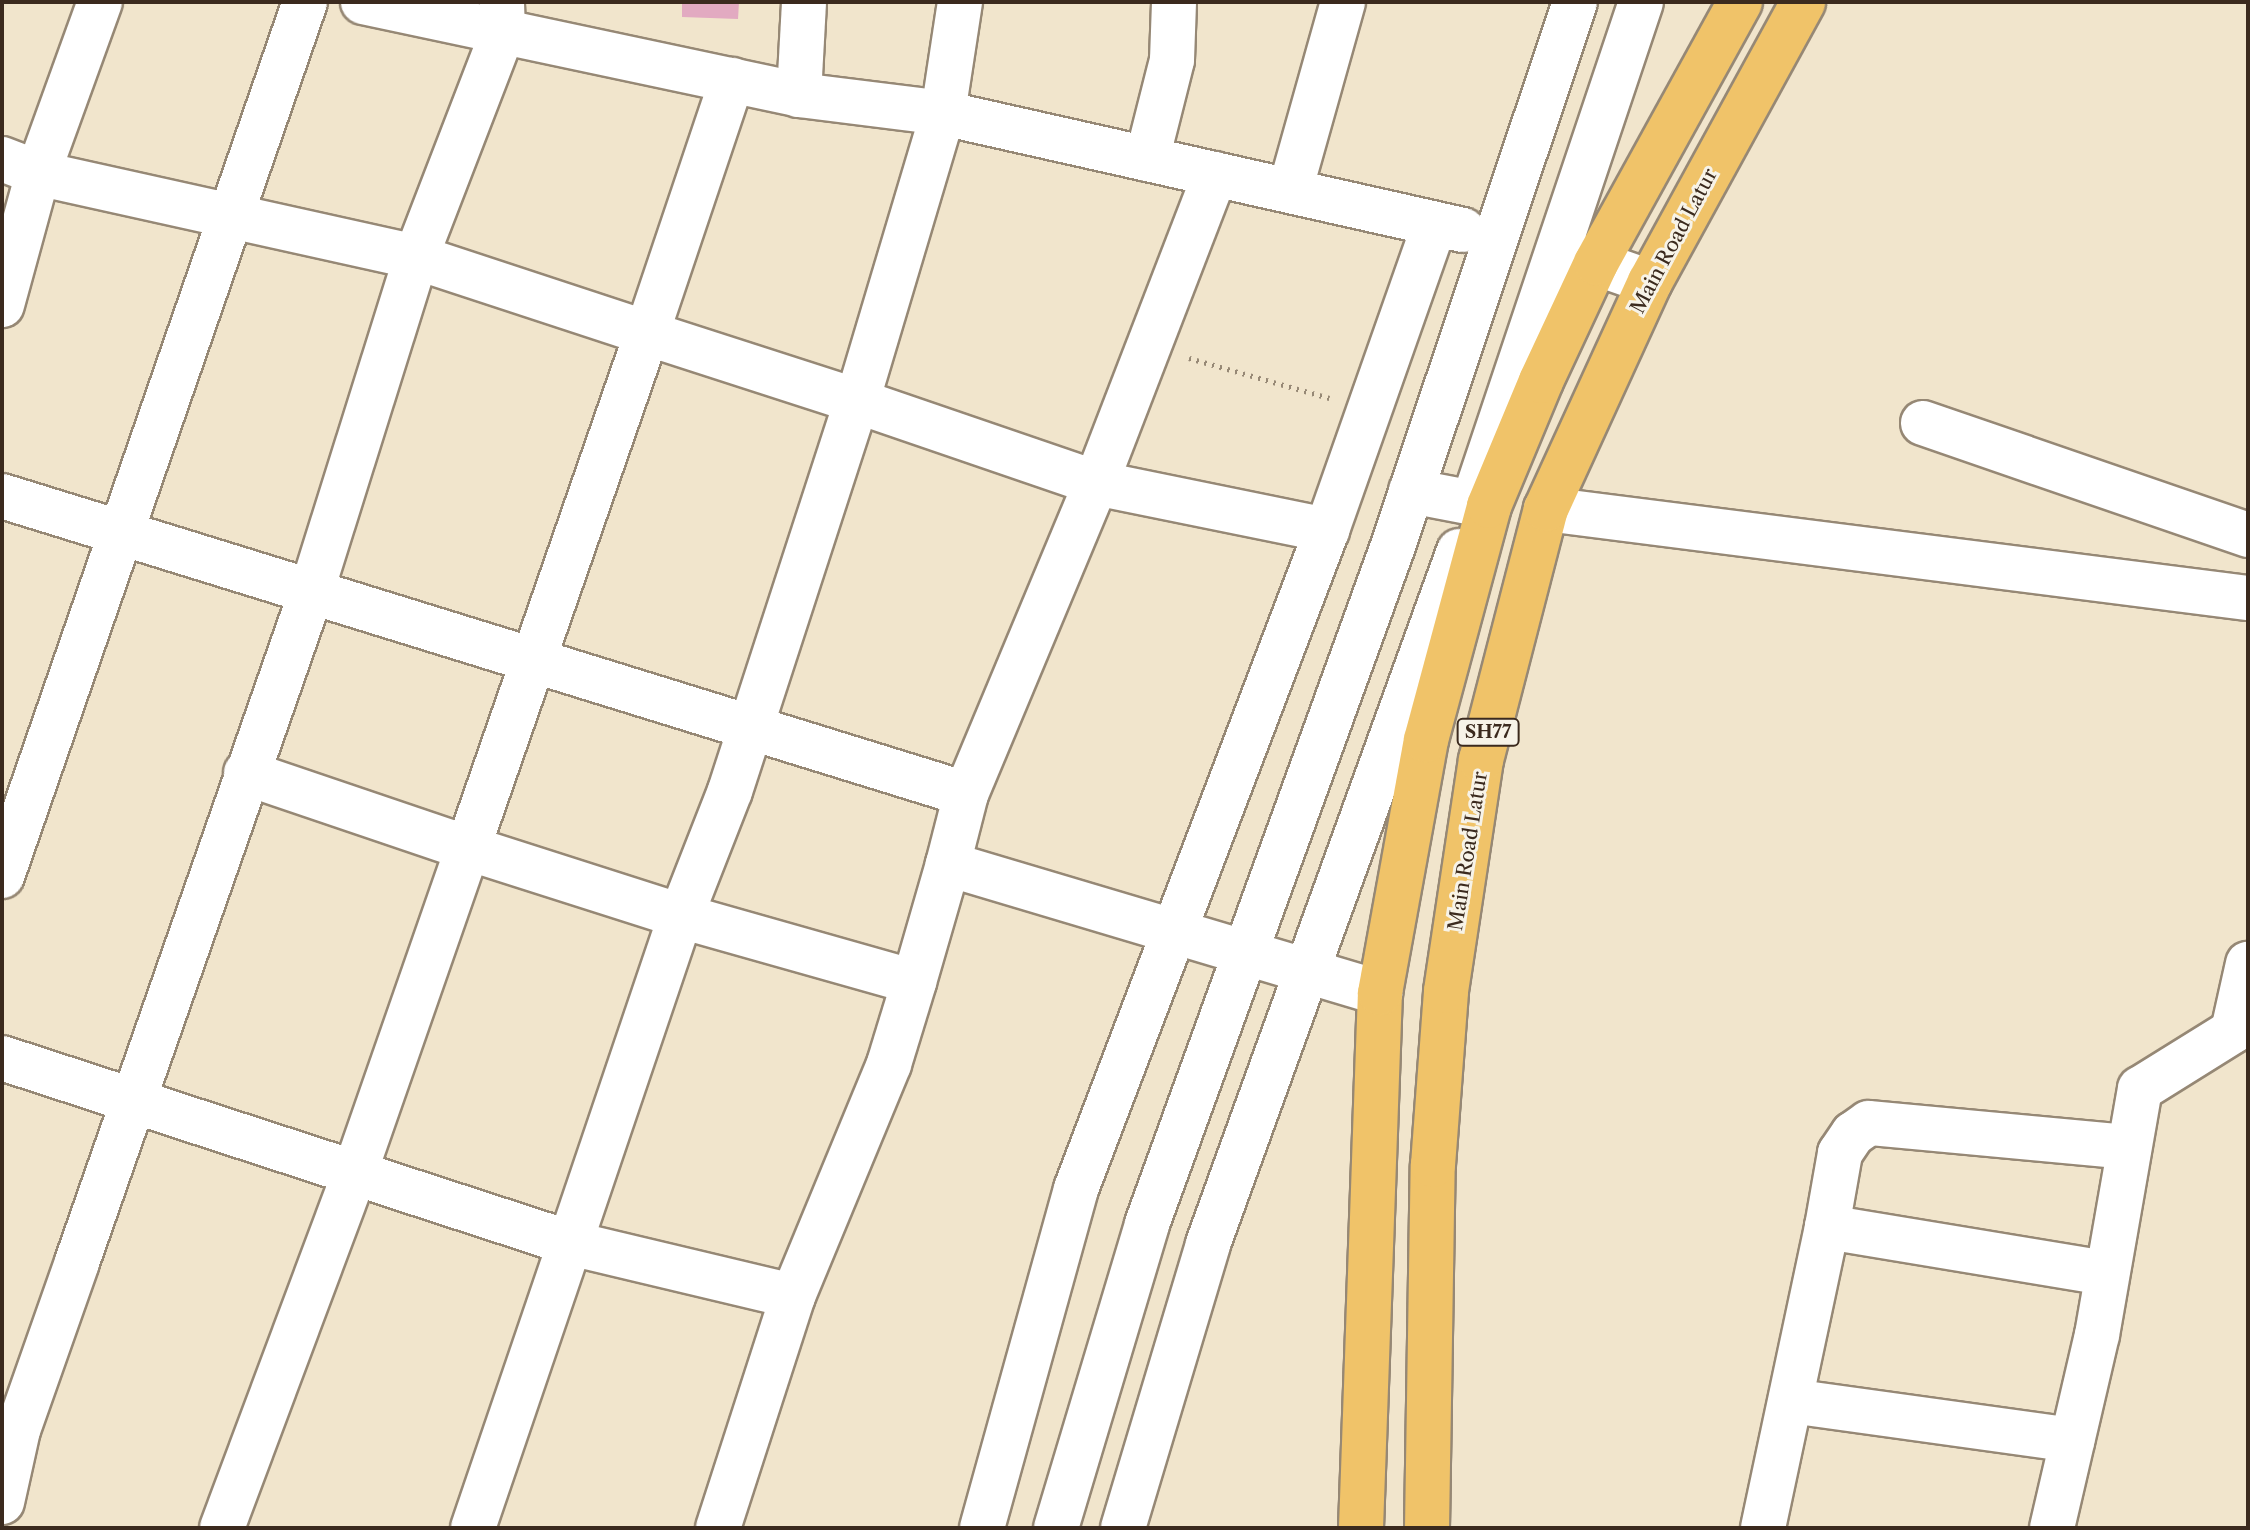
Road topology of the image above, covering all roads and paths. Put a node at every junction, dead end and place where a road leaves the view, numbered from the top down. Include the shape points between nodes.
1 (100, 2) edge
2 (305, 2) edge
3 (363, 2) edge
4 (804, 2) edge
5 (960, 2) edge
6 (1174, 2) edge
7 (1343, 2) edge
8 (1575, 2) edge
9 (1641, 2) edge
10 (1740, 2) edge
11 (1803, 2) edge
12 (503, 17) edge
13 (732, 80) junction
14 (799, 95) junction
15 (943, 113) junction
16 (1147, 159) junction
17 (20, 166) edge
18 (1215, 174) junction
19 (1291, 187) junction
20 (230, 217) junction
21 (1435, 224) junction
22 (1496, 236) junction
23 (416, 257) junction
24 (1576, 257) junction
25 (1650, 282) junction
26 (2, 305) edge
27 (647, 333) junction
28 (1145, 346) junction
29 (857, 401) junction
30 (1370, 409) junction
31 (1923, 423) dead end
32 (1096, 483) junction
33 (1411, 491) junction
34 (2, 496) edge
35 (1481, 505) junction
36 (1546, 509) junction
37 (1327, 530) junction
38 (121, 534) junction
39 (2248, 535) edge
40 (311, 593) junction
41 (2248, 598) edge
42 (534, 663) junction
43 (750, 728) junction
44 (246, 773) junction
45 (966, 794) junction
46 (468, 848) junction
47 (948, 864) junction
48 (2, 876) edge
49 (681, 916) junction
50 (1171, 930) junction
51 (1246, 952) junction
52 (2248, 964) edge
53 (1306, 973) junction
54 (914, 982) junction
55 (1380, 993) junction
56 (2, 1058) edge
57 (132, 1100) junction
58 (2129, 1147) junction
59 (355, 1172) junction
60 (1827, 1227) junction
61 (570, 1243) junction
62 (2106, 1273) junction
63 (793, 1296) junction
64 (1791, 1401) junction
65 (10, 1428) edge
66 (2072, 1440) junction
67 (2, 1502) edge
68 (222, 1528) edge
69 (473, 1528) edge
70 (718, 1528) edge
71 (982, 1528) edge
72 (1056, 1528) edge
73 (1123, 1528) edge
74 (1361, 1528) edge
75 (1427, 1528) edge
76 (1763, 1528) edge
77 (2052, 1528) edge

1 - 17 street
2 - 20 street
3 - 12 street
4 - 14 street
5 - 15 street
6 - 16 street via 1172,60
7 - 19 street
8 - 22 street
9 - 24 street
10 - 24 main road, SH77
11 - 25 main road, Main Road Latur / SH77
12 - 13 street
12 - 23 street
13 - 14 street
13 - 27 street
14 - 15 street
15 - 16 street
15 - 29 street
16 - 18 street
17 - 20 street
17 - 26 street
18 - 19 street
18 - 28 street
19 - 21 street
20 - 23 street
20 - 38 street
21 - 22 street
21 - 30 street
22 - 24 street
22 - 33 street
23 - 27 street
23 - 40 street
24 - 25 street
24 - 35 main road, SH77
25 - 36 main road, Main Road Latur / SH77
27 - 29 street
27 - 42 street
28 - 30 path
28 - 32 street
29 - 32 street
29 - 43 street
30 - 37 street
31 - 39 street
32 - 37 street
32 - 45 street
33 - 35 street
33 - 51 street
34 - 38 street
35 - 53 street
35 - 55 main road, SH77 via 1426,740
36 - 41 street
36 - 75 main road, Main Road Latur / SH77 via 1481,760 1446,991 1433,1165
37 - 50 street
38 - 40 street
38 - 48 street
40 - 42 street
40 - 44 street
42 - 43 street
42 - 46 street
43 - 45 street
43 - 49 street
44 - 46 street
44 - 57 street
45 - 47 street
46 - 49 street
46 - 59 street
47 - 50 street
47 - 54 street
49 - 54 street
49 - 61 street
50 - 51 street
50 - 71 street via 1076,1189
51 - 53 street
51 - 72 street via 1147,1224
52 - 58 street via 2233,1031 2140,1089
53 - 55 street
53 - 73 street via 1208,1244
54 - 63 street via 889,1064
55 - 74 main road, SH77
56 - 57 street
57 - 59 street
57 - 65 street
58 - 60 street via 1869,1123 1840,1153
58 - 62 street
59 - 61 street
59 - 68 street
60 - 62 street
60 - 64 street
61 - 63 street
61 - 69 street
62 - 66 street
63 - 70 street
64 - 66 street
64 - 76 street
65 - 67 street
66 - 77 street

